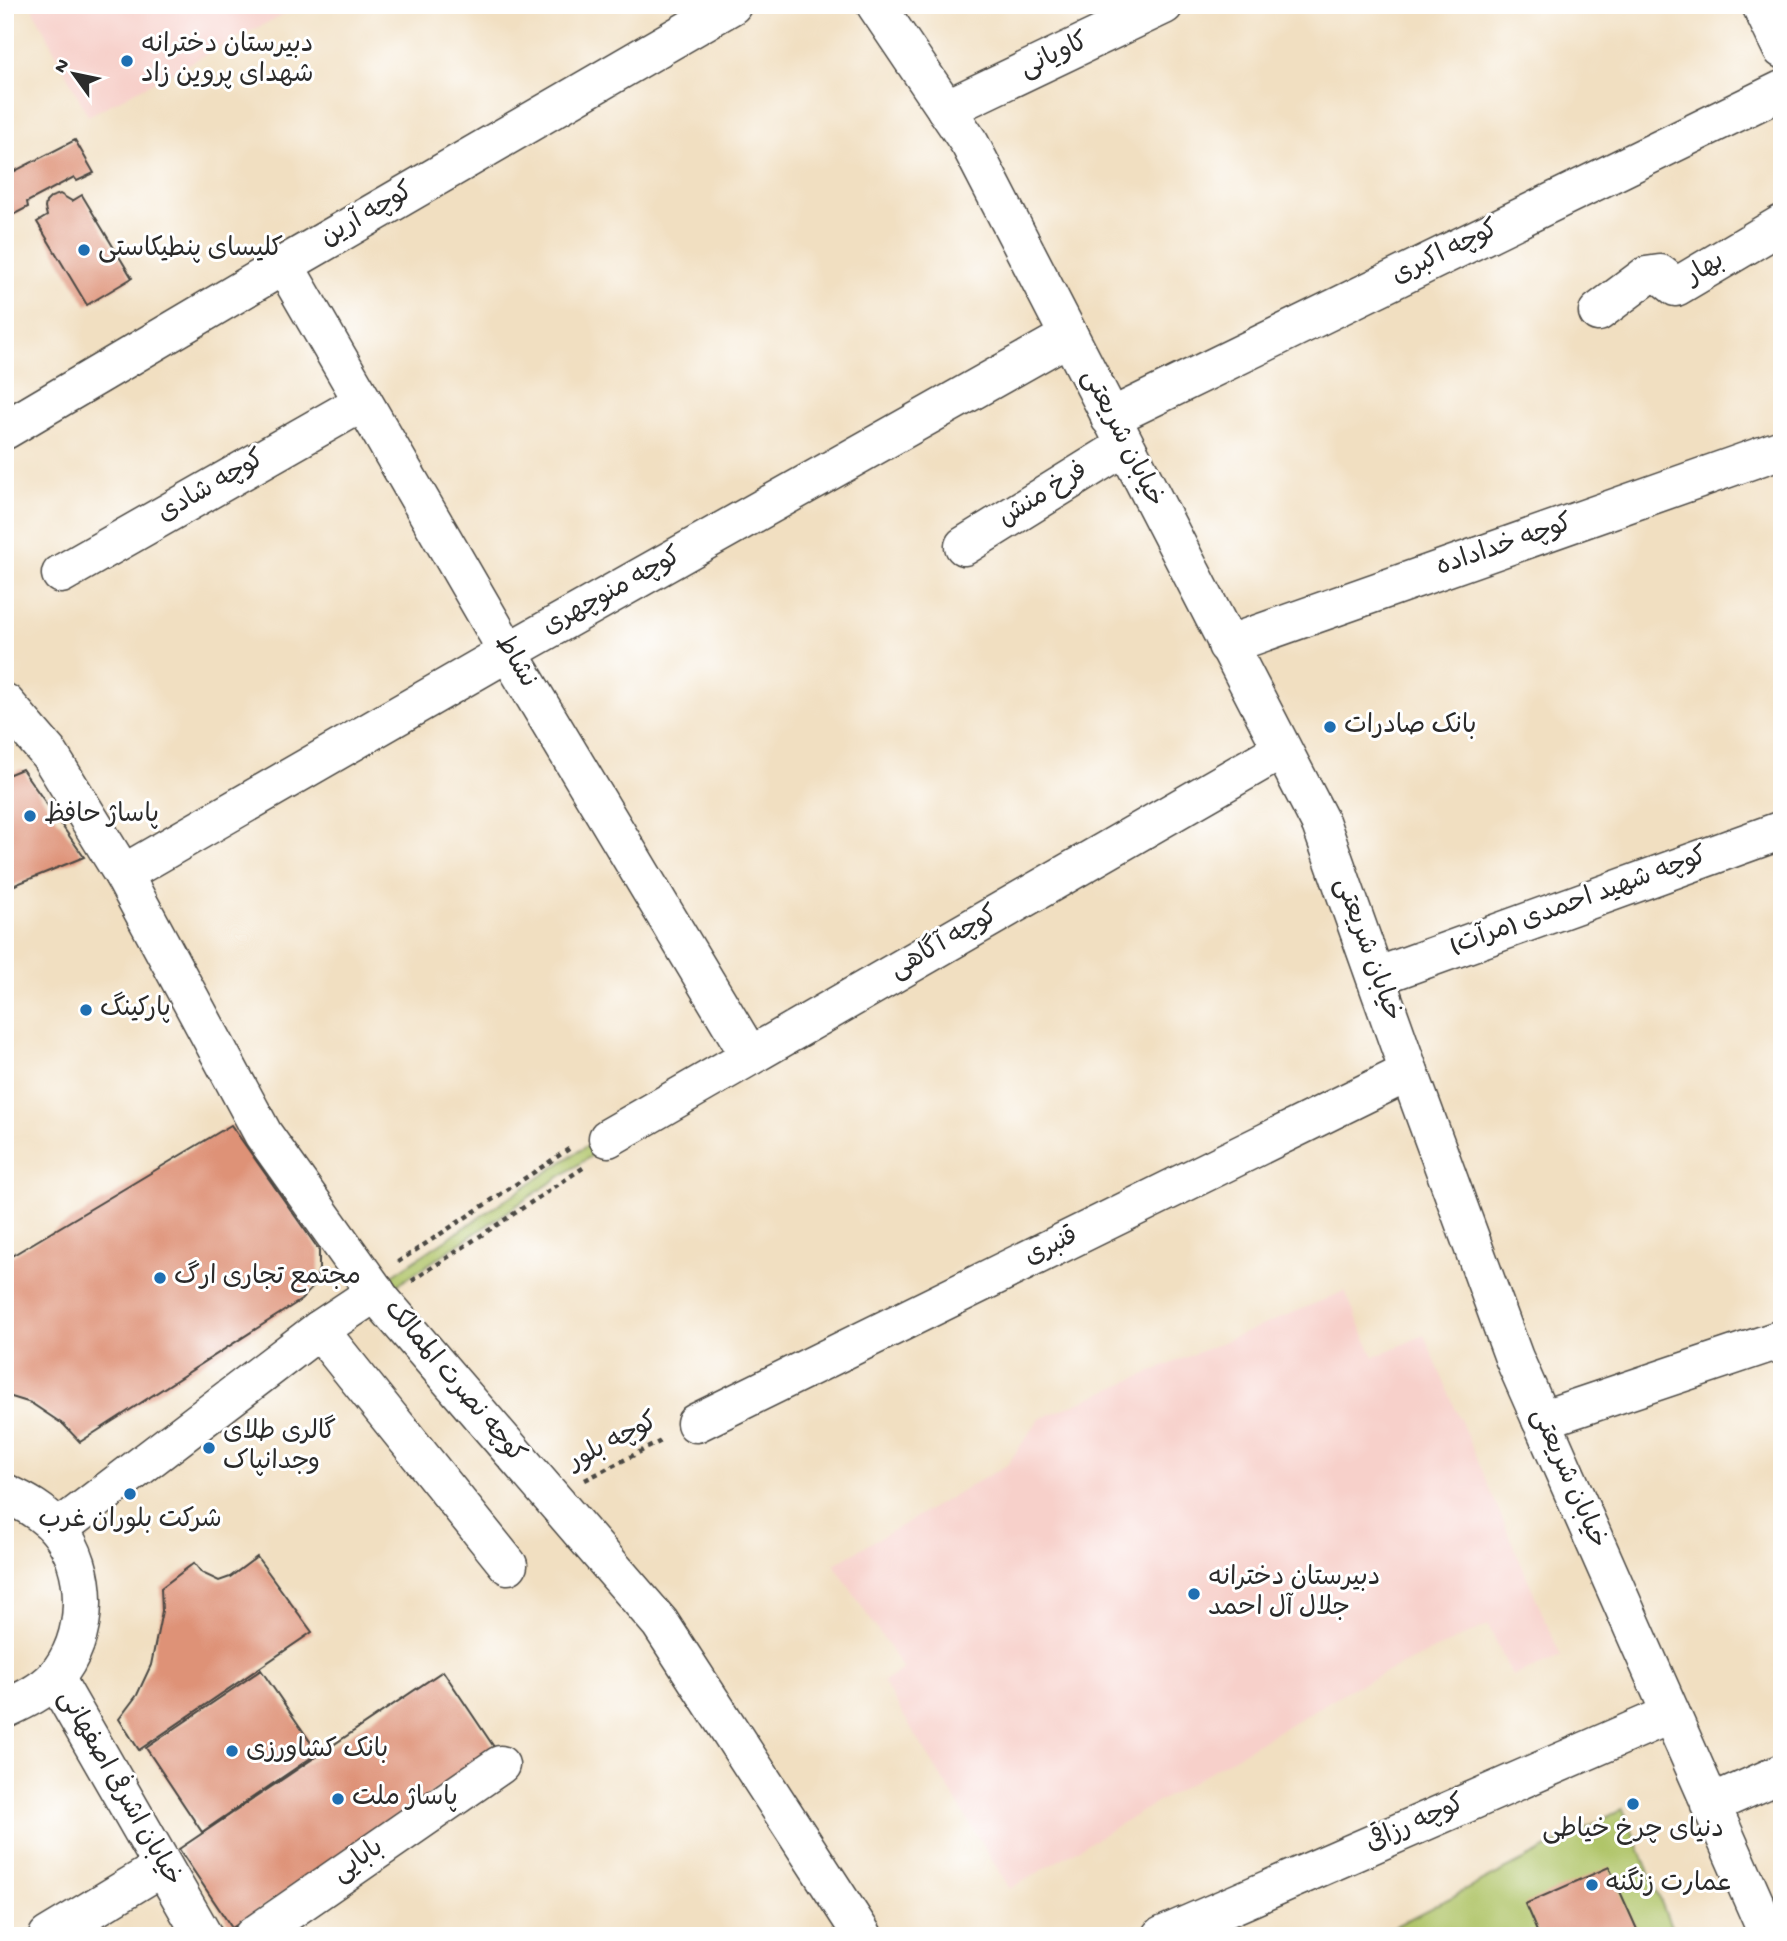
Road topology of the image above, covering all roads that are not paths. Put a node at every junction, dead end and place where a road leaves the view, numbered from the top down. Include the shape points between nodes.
1 (732, 5) edge
2 (876, 5) edge
3 (1164, 5) edge
4 (1761, 5) edge
5 (1782, 49) edge
6 (1782, 90) edge
7 (946, 109) junction
8 (1782, 224) edge
9 (284, 265) junction
10 (1598, 312) dead end
11 (1069, 336) junction
12 (363, 402) junction
13 (5, 430) edge
14 (1118, 432) junction
15 (1782, 449) edge
16 (964, 546) dead end
17 (61, 574) dead end
18 (1227, 645) junction
19 (508, 652) junction
20 (5, 703) edge
21 (1281, 750) junction
22 (1782, 830) edge
23 (123, 874) junction
24 (1376, 977) junction
25 (750, 1056) junction
26 (1409, 1072) junction
27 (608, 1138) road end
28 (375, 1291) junction
29 (319, 1330) junction
30 (1782, 1339) edge
31 (1541, 1420) junction
32 (696, 1423) road end
33 (5, 1493) edge
34 (58, 1529) junction
35 (508, 1565) dead end
36 (30, 1694) edge
37 (1671, 1714) junction
38 (500, 1765) dead end
39 (1782, 1773) edge
40 (1710, 1805) junction
41 (149, 1874) junction
42 (48, 1936) edge
43 (179, 1936) edge
44 (203, 1936) edge
45 (253, 1936) edge
46 (863, 1936) edge
47 (1162, 1936) edge
48 (1769, 1936) edge

1 - 9 street, کوچه آرین
2 - 7 street, خیابان شریعتی
3 - 7 street, کاویانی
4 - 5 street
6 - 14 street, کوچه اکبری
7 - 11 street, خیابان شریعتی via 970,144
8 - 10 street, بهار via 1676,288 1660,274 1646,276
9 - 12 street, نشاط
9 - 13 street, کوچه آرین
11 - 14 street, خیابان شریعتی
11 - 19 street, کوچه منوچهری
12 - 17 street, کوچه شادی
12 - 19 street, نشاط
14 - 16 street, فرخ منش
14 - 18 street, خیابان شریعتی
15 - 18 street, کوچه خداداده
18 - 21 street, خیابان شریعتی
19 - 23 street, کوچه منوچهری
19 - 25 street, نشاط
20 - 23 street, کوچه نصرت الممالک via 49,754
21 - 24 street, خیابان شریعتی via 1321,824
21 - 25 street, کوچه آگاهی
22 - 24 street, کوچه شهید احمدی (مرآت)
23 - 28 street, کوچه نصرت الممالک via 263,1135
24 - 26 street, خیابان شریعتی
25 - 27 street, کوچه آگاهی
26 - 31 street, خیابان شریعتی
26 - 32 street, قنبری
28 - 29 street
28 - 46 street, کوچه نصرت الممالک via 660,1623
29 - 34 street
29 - 35 street
30 - 31 street
31 - 37 street, خیابان شریعتی
33 - 34 street via 31,1504
34 - 36 street via 74,1557 82,1588 81,1620 72,1650
36 - 41 street, خیابان اشرفی اصفهانی via 75,1740
36 - 44 street, خیابان اشرفی اصفهانی
37 - 40 street, خیابان شریعتی
37 - 47 street, کوچه رزاقی
38 - 45 street, بابایی
39 - 40 street
40 - 48 street, خیابان شریعتی
41 - 42 street
41 - 43 street, خیابان اشرفی اصفهانی

